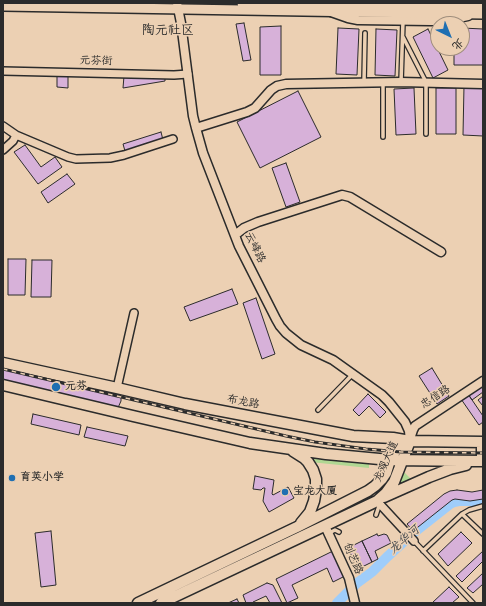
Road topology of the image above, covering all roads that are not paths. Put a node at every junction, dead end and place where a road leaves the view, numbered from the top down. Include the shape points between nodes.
1 (242, 3) edge
2 (363, 4) edge
3 (449, 4) edge
4 (3, 6) edge
5 (177, 6) edge
6 (255, 6) edge
7 (327, 11) junction
8 (481, 11) edge
9 (404, 21) junction
10 (365, 33) dead end
11 (403, 37) junction
12 (3, 71) edge
13 (188, 74) junction
14 (383, 82) junction
15 (401, 82) junction
16 (426, 82) junction
17 (364, 83) junction
18 (483, 84) edge
19 (3, 126) edge
20 (196, 128) junction
21 (426, 134) dead end
22 (16, 136) junction
23 (384, 137) dead end
24 (173, 139) dead end
25 (3, 150) edge
26 (235, 235) junction
27 (441, 252) dead end
28 (134, 313) dead end
29 (3, 363) edge
30 (353, 374) junction
31 (483, 380) edge
32 (3, 385) edge
33 (117, 388) junction
34 (318, 410) dead end
35 (410, 441) junction
36 (483, 442) edge
37 (290, 449) junction
38 (390, 460) junction
39 (402, 461) junction
40 (482, 461) edge
41 (379, 503) junction
42 (483, 506) edge
43 (462, 514) junction
44 (376, 515) dead end
45 (297, 527) junction
46 (326, 530) junction
47 (339, 532) dead end
48 (483, 534) edge
49 (413, 541) joint
50 (423, 551) junction
51 (354, 600) edge
52 (138, 603) edge
53 (161, 603) edge
54 (473, 603) edge

1 - 6 main road
2 - 3 main road
2 - 6 main road
3 - 8 main road
4 - 5 main road
5 - 6 main road
5 - 13 street, 云峰路
6 - 7 main road
7 - 8 main road
7 - 9 street via 358,20
8 - 9 street via 445,20
9 - 11 lane
10 - 17 lane
11 - 15 lane
11 - 16 lane
12 - 13 street, 元芬街
13 - 20 street, 云峰路
14 - 15 street
14 - 17 street
14 - 23 lane
15 - 16 street
16 - 18 street
16 - 21 lane
17 - 20 street via 277,86 255,108
19 - 22 street
20 - 26 street, 云峰路
22 - 24 street via 68,157 83,159 124,155
22 - 25 street
26 - 27 street via 258,222 342,195 350,197
26 - 30 street, 云峰路 via 280,326 301,345
28 - 33 street
29 - 33 main road, 布龙路
30 - 34 lane
30 - 35 street, 云峰路 via 389,402 401,416 408,427
31 - 35 street, 忠信路 via 415,426
32 - 37 main road via 250,443
33 - 35 main road, 布龙路 via 318,430
35 - 36 main road, 布龙路
35 - 38 main road, 龙观大道 via 399,447
35 - 39 main road, 龙观大道
36 - 40 main road
37 - 38 main road
37 - 45 main road via 308,462 316,484 316,496 312,506
38 - 39 main road
38 - 45 main road, 龙观大道 via 380,482 372,488
39 - 40 main road
39 - 41 main road, 龙观大道 via 395,479
40 - 41 main road via 439,473
41 - 44 lane
41 - 46 main road, 龙观大道
41 - 49 street
42 - 43 lane
43 - 48 lane
43 - 50 lane
45 - 52 main road, 龙观大道
46 - 47 lane
46 - 51 street, 创艺路 via 349,578
46 - 53 main road, 龙观大道
49 - 50 lane
50 - 54 lane

